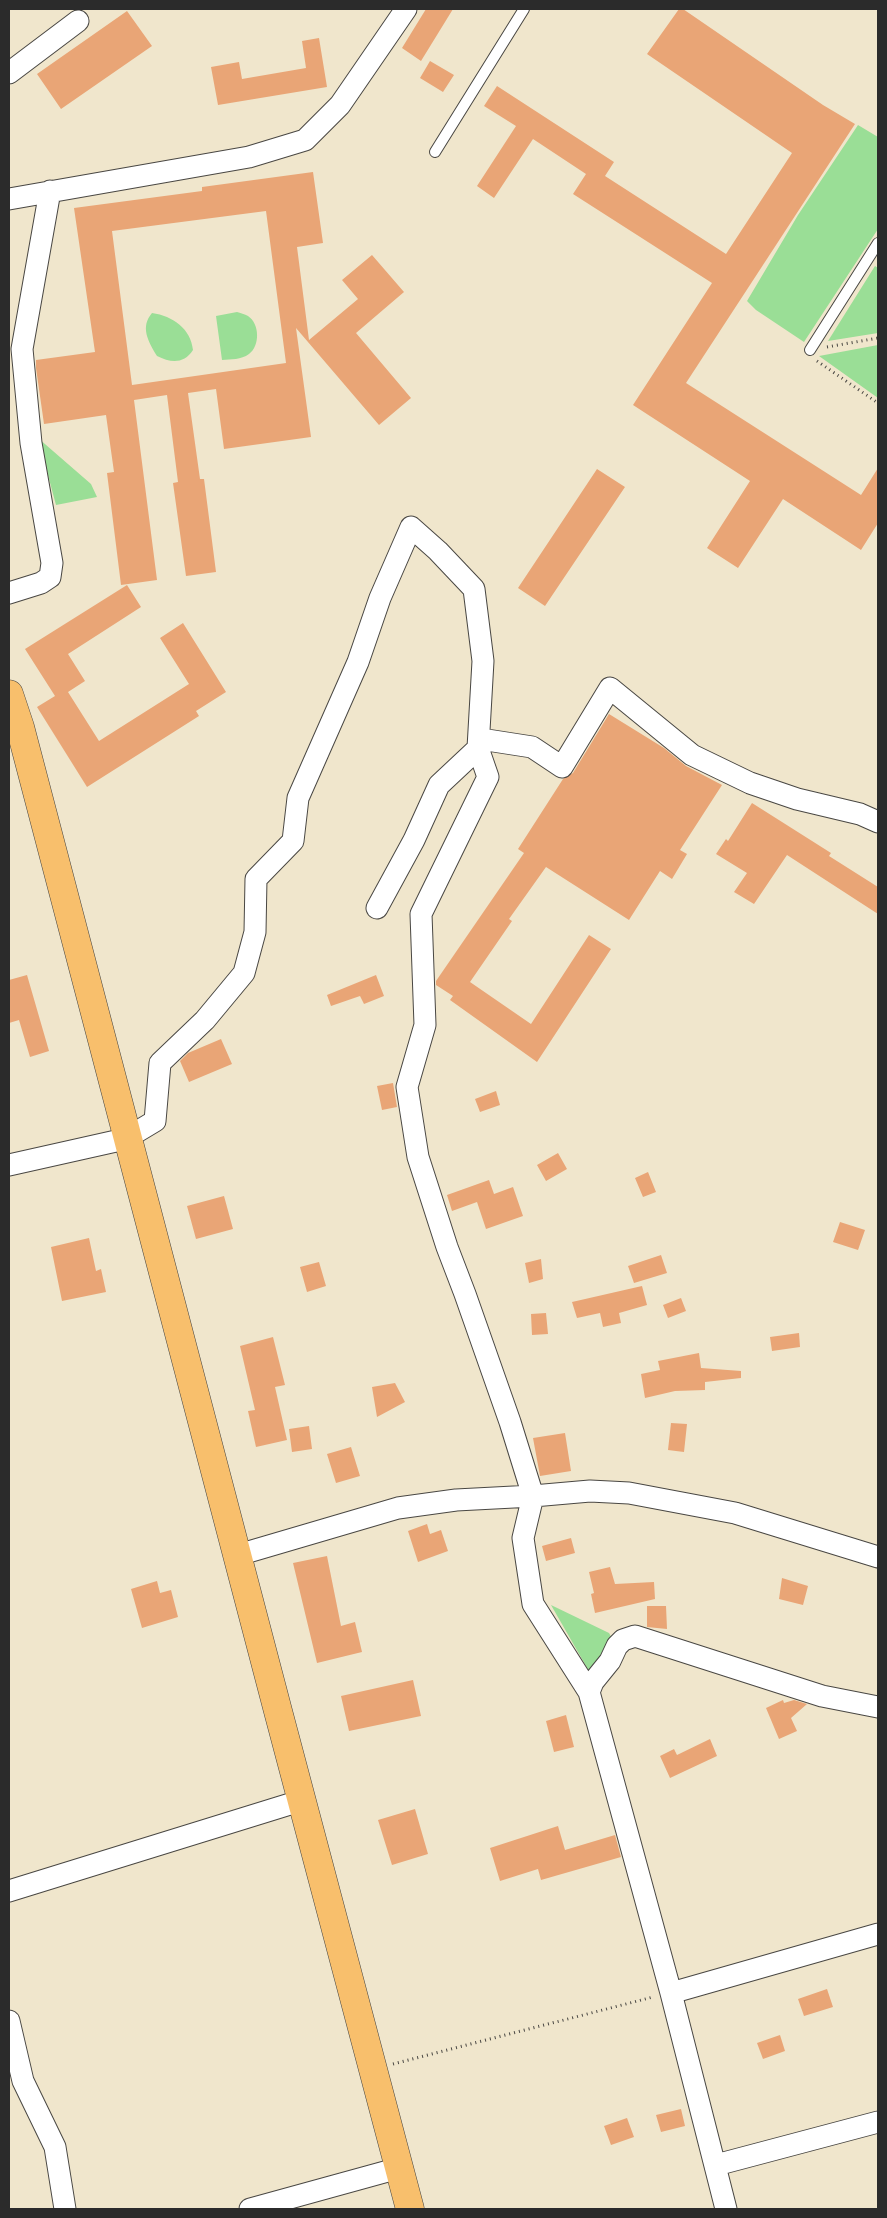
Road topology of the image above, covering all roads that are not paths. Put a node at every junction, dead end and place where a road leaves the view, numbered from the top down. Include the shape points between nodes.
1 (406, 9) edge
2 (524, 9) edge
3 (78, 21) dead end
4 (9, 72) edge
5 (435, 152) dead end
6 (50, 191) junction
7 (9, 199) edge
8 (878, 243) edge
9 (16, 344) edge
10 (810, 350) road end
11 (9, 593) edge
12 (9, 694) edge
13 (478, 748) junction
14 (878, 822) edge
15 (377, 908) dead end
16 (125, 1139) junction
17 (9, 1165) edge
18 (533, 1496) junction
19 (238, 1555) junction
20 (878, 1557) edge
21 (589, 1692) junction
22 (878, 1707) edge
23 (303, 1800) junction
24 (9, 1891) edge
25 (878, 1934) edge
26 (672, 1993) junction
27 (9, 2021) edge
28 (878, 2122) edge
29 (716, 2165) junction
30 (399, 2168) junction
31 (65, 2209) edge
32 (250, 2209) edge
33 (410, 2209) edge
34 (726, 2209) edge

1 - 6 street via 340,105 305,140 249,157
2 - 5 lane
3 - 4 street
6 - 7 street
6 - 9 street
8 - 10 lane
9 - 11 street via 52,563 50,577 41,584
12 - 16 main road via 23,736
13 - 14 street via 487,740 532,747 562,767 610,688 692,755 750,783
13 - 15 street via 439,785
13 - 16 street via 483,661 474,589 411,528 380,598 358,662 298,798 293,841 256,879 255,932 244,973 205,1020 160,1063 155,1121
13 - 18 street via 488,777 421,914 425,1025 407,1087 418,1157
16 - 17 street
16 - 19 main road
18 - 19 street via 456,1500 398,1508
18 - 20 street via 590,1491 629,1493 735,1513
18 - 21 street via 523,1538 533,1604
19 - 23 main road
21 - 22 street via 592,1682 610,1661 617,1646 635,1636 822,1696
21 - 26 street
23 - 24 street
23 - 30 main road
25 - 26 street
26 - 29 street
27 - 31 street via 23,2081 55,2148
28 - 29 street
29 - 34 street
30 - 32 street
30 - 33 main road

